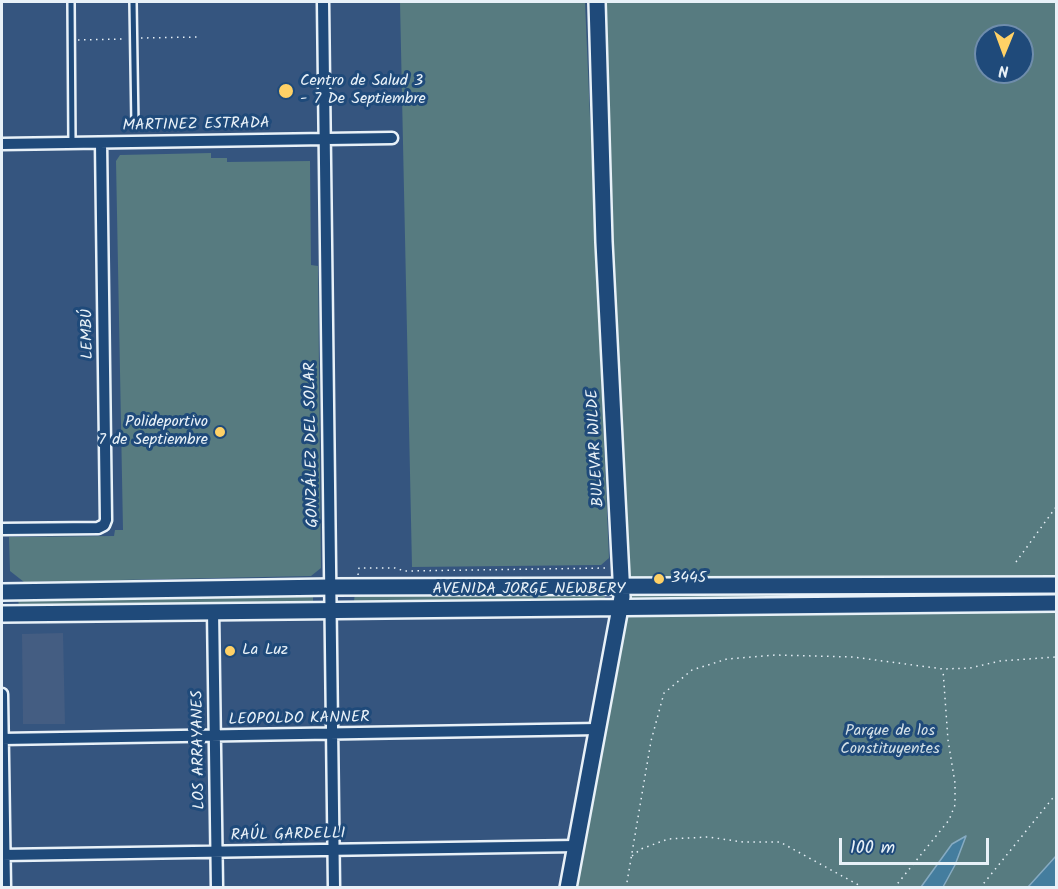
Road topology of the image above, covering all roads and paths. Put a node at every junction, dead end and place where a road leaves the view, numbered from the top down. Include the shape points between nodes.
1 (71, 2) edge
2 (133, 2) edge
3 (323, 2) edge
4 (597, 2) edge
5 (135, 126) dead end
6 (392, 138) dead end
7 (325, 140) junction
8 (72, 143) junction
9 (101, 143) junction
10 (2, 144) edge
11 (1056, 507) edge
12 (2, 529) edge
13 (1016, 562) dead end
14 (358, 568) dead end
15 (614, 568) dead end
16 (1056, 585) edge
17 (622, 586) junction
18 (331, 587) junction
19 (2, 592) edge
20 (1056, 603) edge
21 (621, 607) junction
22 (331, 609) junction
23 (213, 611) junction
24 (2, 614) edge
25 (1056, 657) edge
26 (943, 669) junction
27 (2, 694) edge
28 (598, 729) junction
29 (332, 734) junction
30 (214, 736) junction
31 (2, 739) edge
32 (1056, 795) edge
33 (576, 846) junction
34 (333, 850) junction
35 (216, 852) junction
36 (3, 855) edge
37 (631, 858) junction
38 (5, 888) edge
39 (217, 888) edge
40 (334, 888) edge
41 (568, 888) edge
42 (626, 888) edge
43 (864, 888) edge
44 (894, 888) edge
45 (980, 888) edge

1 - 8 lane
2 - 5 lane
3 - 7 street, GONZÁLEZ DEL SOLAR
4 - 17 main road, BULEVAR WILDE via 604,242
6 - 7 street, MARTINEZ ESTRADA
7 - 9 street, MARTINEZ ESTRADA
7 - 18 street, GONZÁLEZ DEL SOLAR
8 - 9 street, MARTINEZ ESTRADA
8 - 10 street, MARTINEZ ESTRADA
9 - 12 street, LEMBÚ via 106,520 98,528
11 - 13 path
14 - 15 path, AVENIDA JORGE NEWBERY
16 - 17 main road, AVENIDA JORGE NEWBERY
17 - 18 main road, AVENIDA JORGE NEWBERY
17 - 21 main road, BULEVAR WILDE
18 - 19 main road, AVENIDA JORGE NEWBERY
18 - 22 street, GONZÁLEZ DEL SOLAR
20 - 21 main road, AVENIDA JORGE NEWBERY
21 - 22 main road, AVENIDA JORGE NEWBERY
21 - 28 main road, BULEVAR WILDE
22 - 23 main road, AVENIDA JORGE NEWBERY
22 - 29 street, GONZÁLEZ DEL SOLAR
23 - 24 main road, AVENIDA JORGE NEWBERY
23 - 30 street, LOS ARRAYANES
25 - 26 path
26 - 37 path via 853,657 775,655 727,659 692,670 664,693 651,741
26 - 44 path via 955,805 949,820
27 - 31 street
28 - 29 street, LEOPOLDO KANNER
28 - 33 main road, BULEVAR WILDE
29 - 30 street, LEOPOLDO KANNER
29 - 34 street, GONZÁLEZ DEL SOLAR
30 - 31 street, LEOPOLDO KANNER
30 - 35 street, LOS ARRAYANES
31 - 36 street
32 - 45 path
33 - 34 street, RAÚL GARDELLI
33 - 41 main road, BULEVAR WILDE
34 - 35 street, RAÚL GARDELLI
34 - 40 street, GONZÁLEZ DEL SOLAR
35 - 36 street, RAÚL GARDELLI
35 - 39 street, LOS ARRAYANES
36 - 38 street
37 - 42 path
37 - 43 path via 641,849 668,839 708,837 780,842

